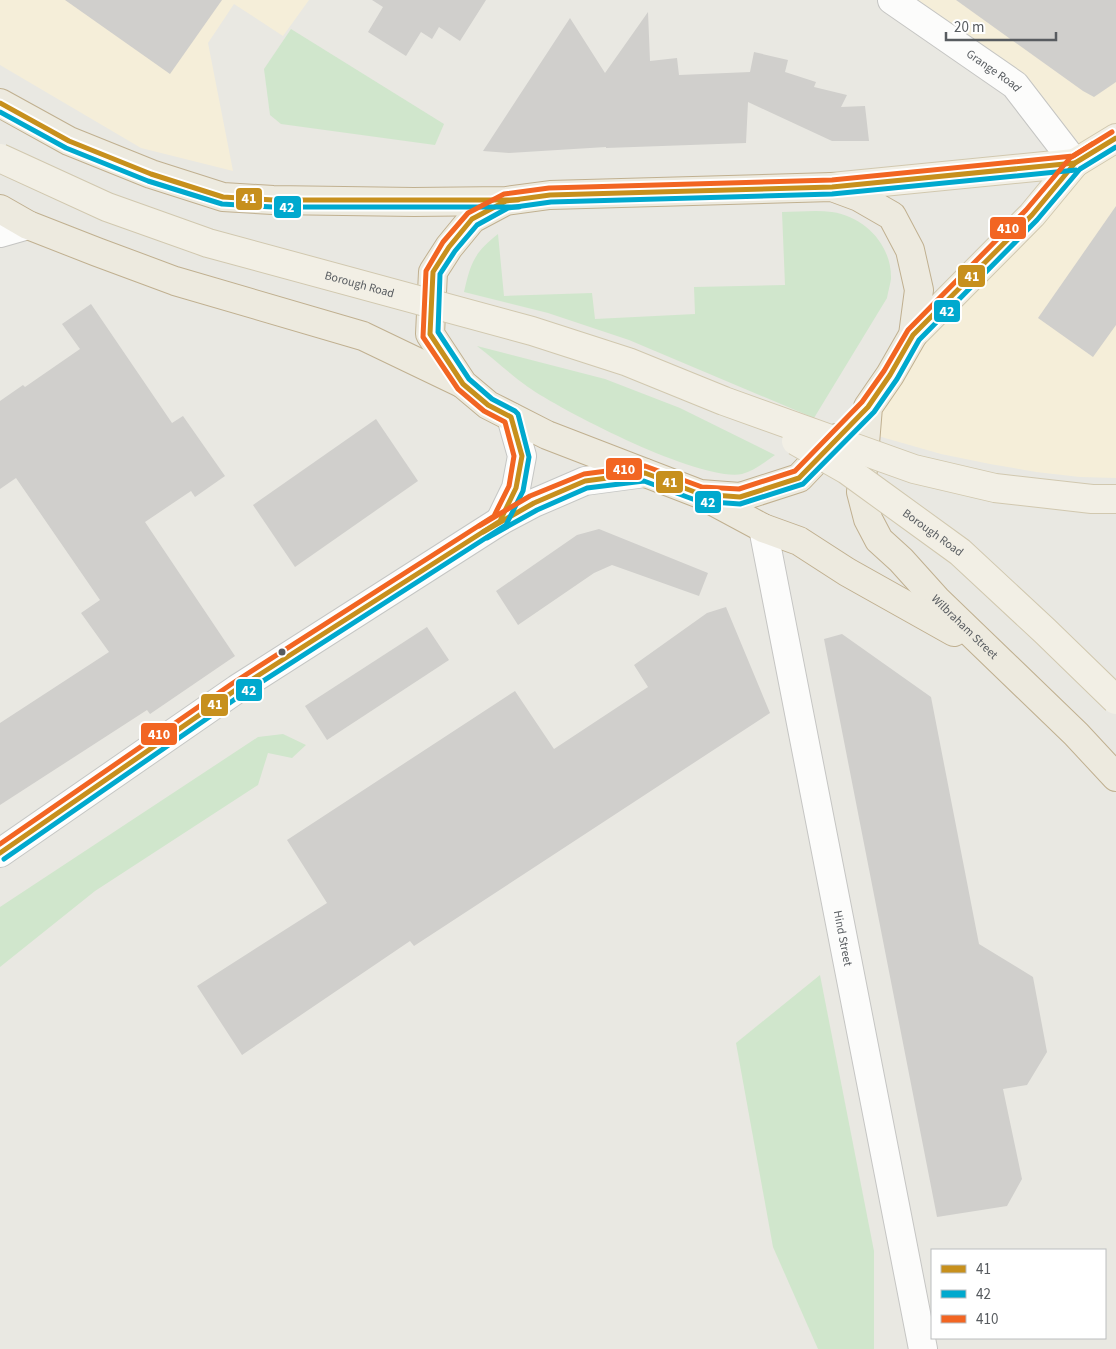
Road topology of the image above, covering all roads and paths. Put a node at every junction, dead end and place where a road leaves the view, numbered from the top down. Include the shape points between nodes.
1 (892, 0) edge
2 (0, 103) edge
3 (1114, 141) edge
4 (0, 158) edge
5 (1075, 164) junction
6 (832, 187) junction
7 (506, 201) junction
8 (0, 209) edge
9 (28, 225) junction
10 (0, 233) edge
11 (913, 335) junction
12 (462, 384) junction
13 (724, 401) junction
14 (868, 407) junction
15 (511, 417) junction
16 (645, 473) junction
17 (700, 494) junction
18 (1116, 499) edge
19 (500, 521) junction
20 (763, 528) junction
21 (992, 654) junction
22 (1116, 700) edge
23 (1116, 777) edge
24 (0, 853) edge
25 (923, 1349) edge

1 - 5 street, Grange Road via 1015,85
2 - 7 highway via 69,142 151,174 223,197 303,201
3 - 5 main road
4 - 13 main road, Borough Road, bridge via 106,206 208,243 532,331 628,362
5 - 6 main road
5 - 11 main road via 1032,215
6 - 7 highway via 550,195
6 - 11 highway via 859,197 892,216 910,250 919,290
7 - 12 highway via 472,219 433,272 430,334
8 - 9 highway
9 - 10 street
9 - 12 highway via 175,281 363,336
11 - 14 highway, Wilbraham Street
12 - 15 highway via 488,405
13 - 18 main road, Borough Road, bridge via 914,470 995,488
13 - 22 main road, Borough Road, bridge via 847,470 960,552
14 - 17 highway via 798,478 740,497
14 - 21 highway, Wilbraham Street via 861,492 868,519 879,540
15 - 16 highway via 547,435
15 - 19 street via 522,456 516,488
16 - 17 highway
16 - 19 street via 585,481
17 - 20 highway, Wilbraham Street
19 - 24 street via 237,689
20 - 21 highway, Wilbraham Street via 799,541
20 - 25 street, Hind Street
21 - 23 highway

